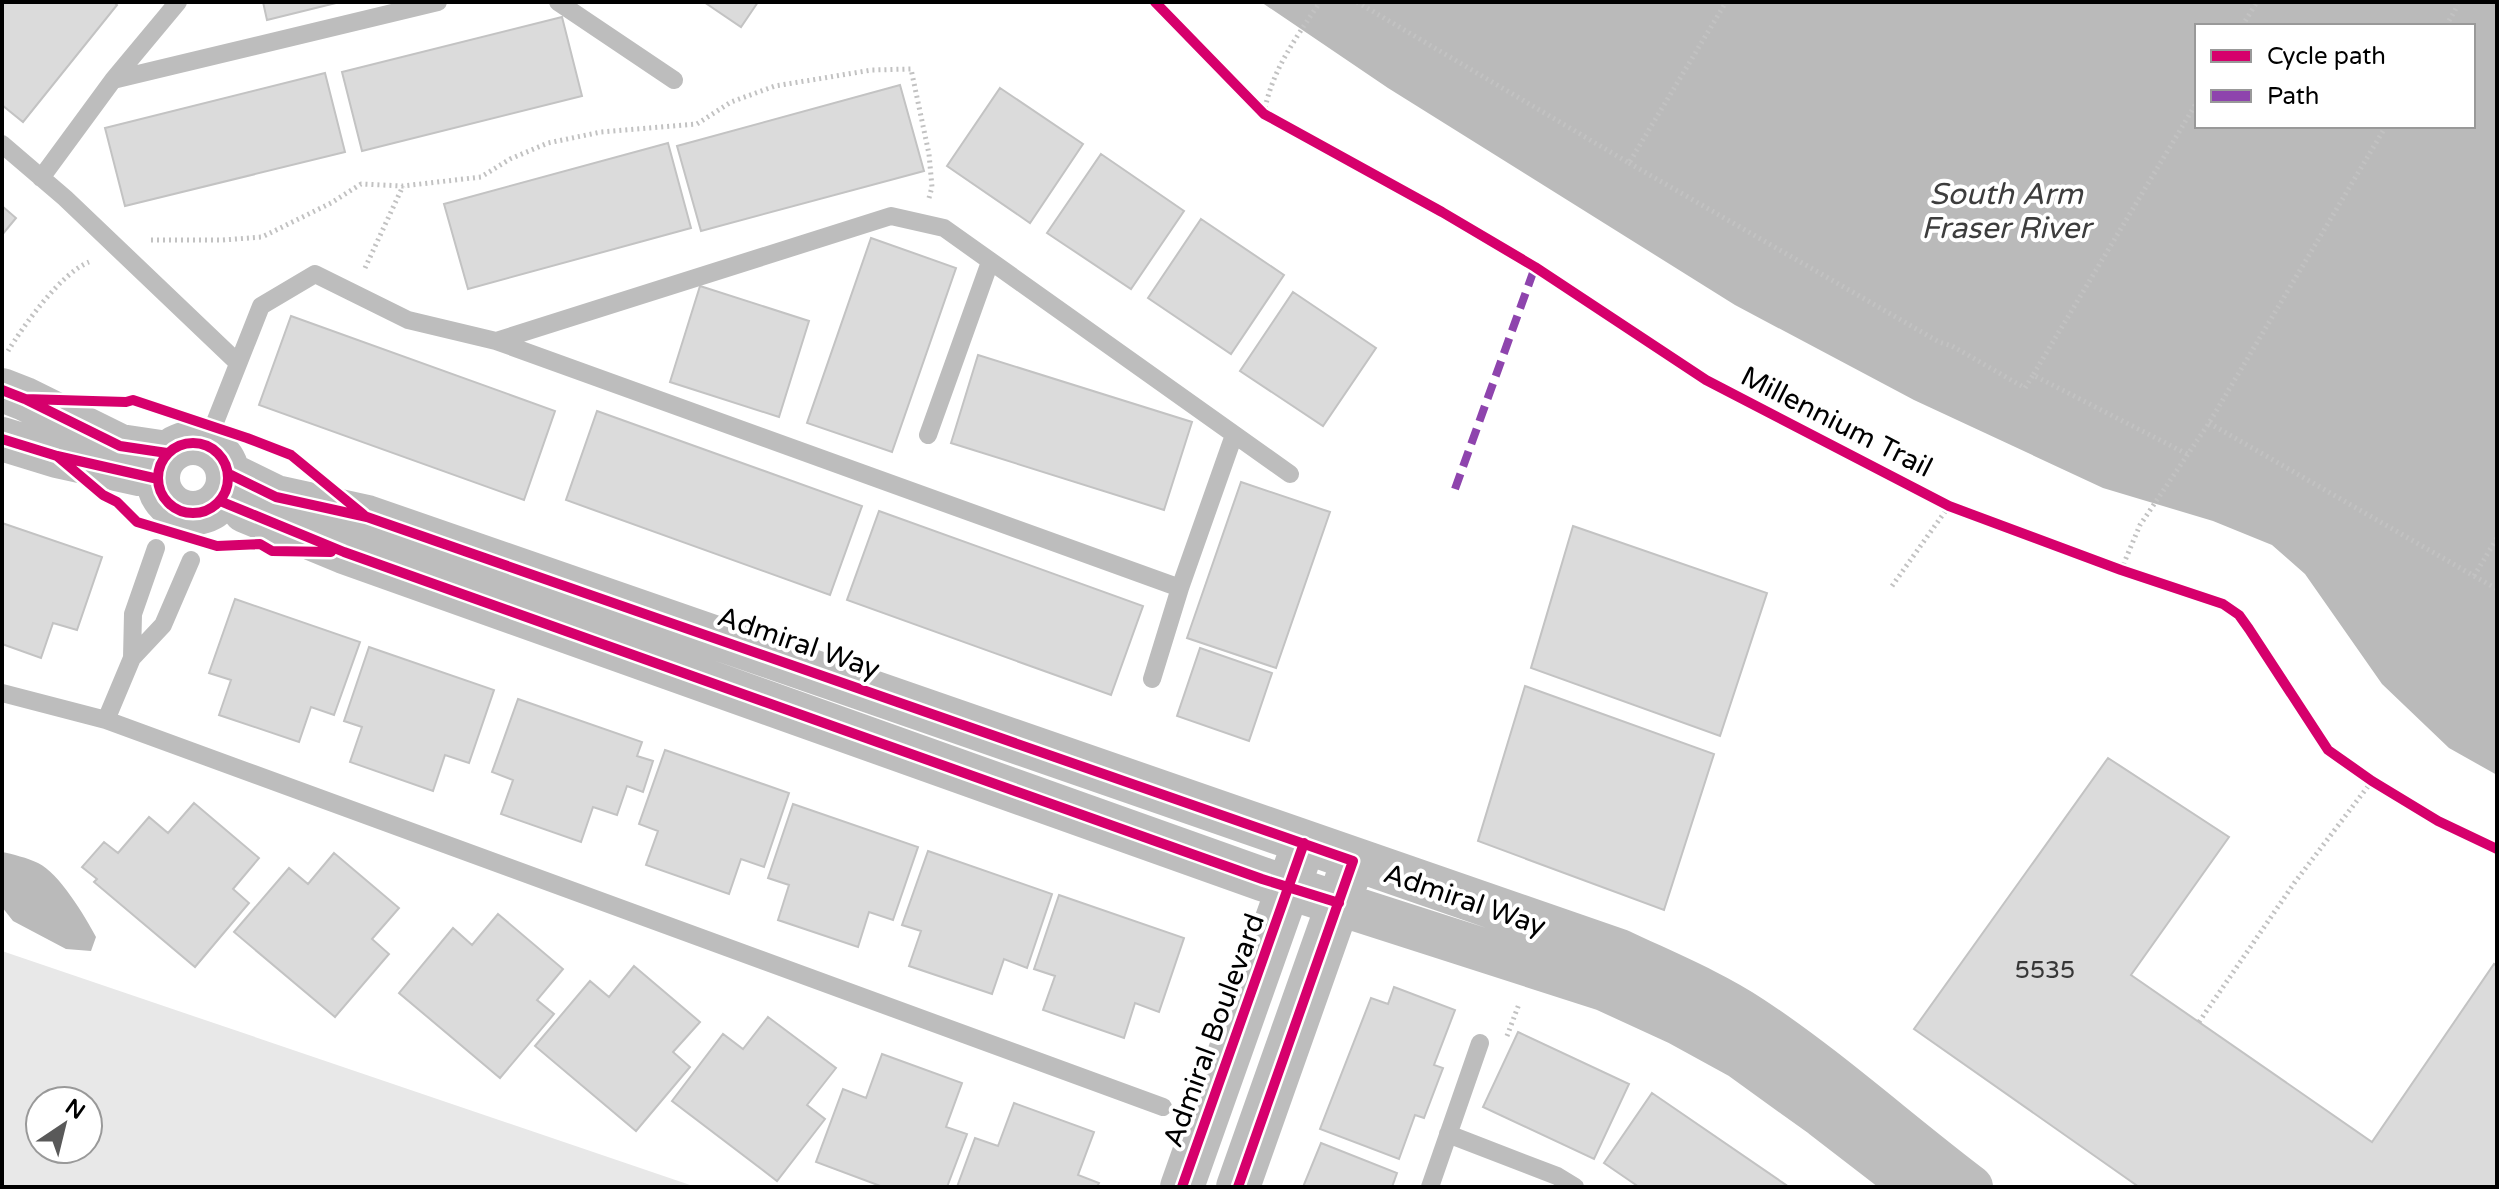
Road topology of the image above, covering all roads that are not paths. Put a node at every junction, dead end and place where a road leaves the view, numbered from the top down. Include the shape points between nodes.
1 (178, 2) edge
2 (438, 2) edge
3 (558, 2) edge
4 (113, 80) junction
5 (674, 80) dead end
6 (2, 144) edge
7 (41, 178) junction
8 (990, 262) junction
9 (496, 341) junction
10 (238, 363) junction
11 (4, 373) edge
12 (928, 435) dead end
13 (1234, 435) junction
14 (2, 439) edge
15 (196, 471) junction
16 (1290, 474) dead end
17 (156, 548) dead end
18 (191, 560) dead end
19 (1180, 588) junction
20 (132, 658) junction
21 (1152, 679) dead end
22 (2, 693) edge
23 (106, 720) junction
24 (1304, 843) junction
25 (1353, 861) junction
26 (1289, 888) junction
27 (1339, 903) junction
28 (1687, 1005) junction
29 (1480, 1043) dead end
30 (1163, 1107) dead end
31 (1448, 1134) junction
32 (1898, 1171) edge
33 (1182, 1187) edge
34 (1238, 1187) edge
35 (1430, 1187) edge
36 (1575, 1187) edge
37 (1971, 1187) edge

1 - 4 lane
2 - 4 lane
3 - 5 lane
4 - 7 lane
6 - 7 lane
7 - 10 lane
8 - 9 lane via 944,228 891,216
8 - 12 lane
8 - 13 lane
9 - 10 lane via 408,320 315,274 261,306
9 - 19 lane
10 - 15 lane
11 - 15 street, Admiral Way via 120,446
13 - 16 lane
13 - 19 lane
14 - 15 street, Admiral Way via 57,456
15 - 24 street, Admiral Way via 276,497 367,517
15 - 26 street, Admiral Way via 344,552
17 - 20 lane via 133,614
18 - 20 lane via 163,625
19 - 21 lane
20 - 23 lane
22 - 23 lane
23 - 30 lane
24 - 25 street, Admiral Way
24 - 26 street, Admiral Boulevard
25 - 27 street
25 - 28 street, Admiral Way via 1620,951
26 - 27 street, Admiral Way
26 - 33 street, Admiral Boulevard
27 - 28 street, Admiral Way via 1604,989
27 - 34 street
28 - 32 street, Admiral Way via 1749,1016 1824,1068
29 - 31 lane
31 - 35 lane
31 - 36 lane
32 - 37 street, Admiral Way

